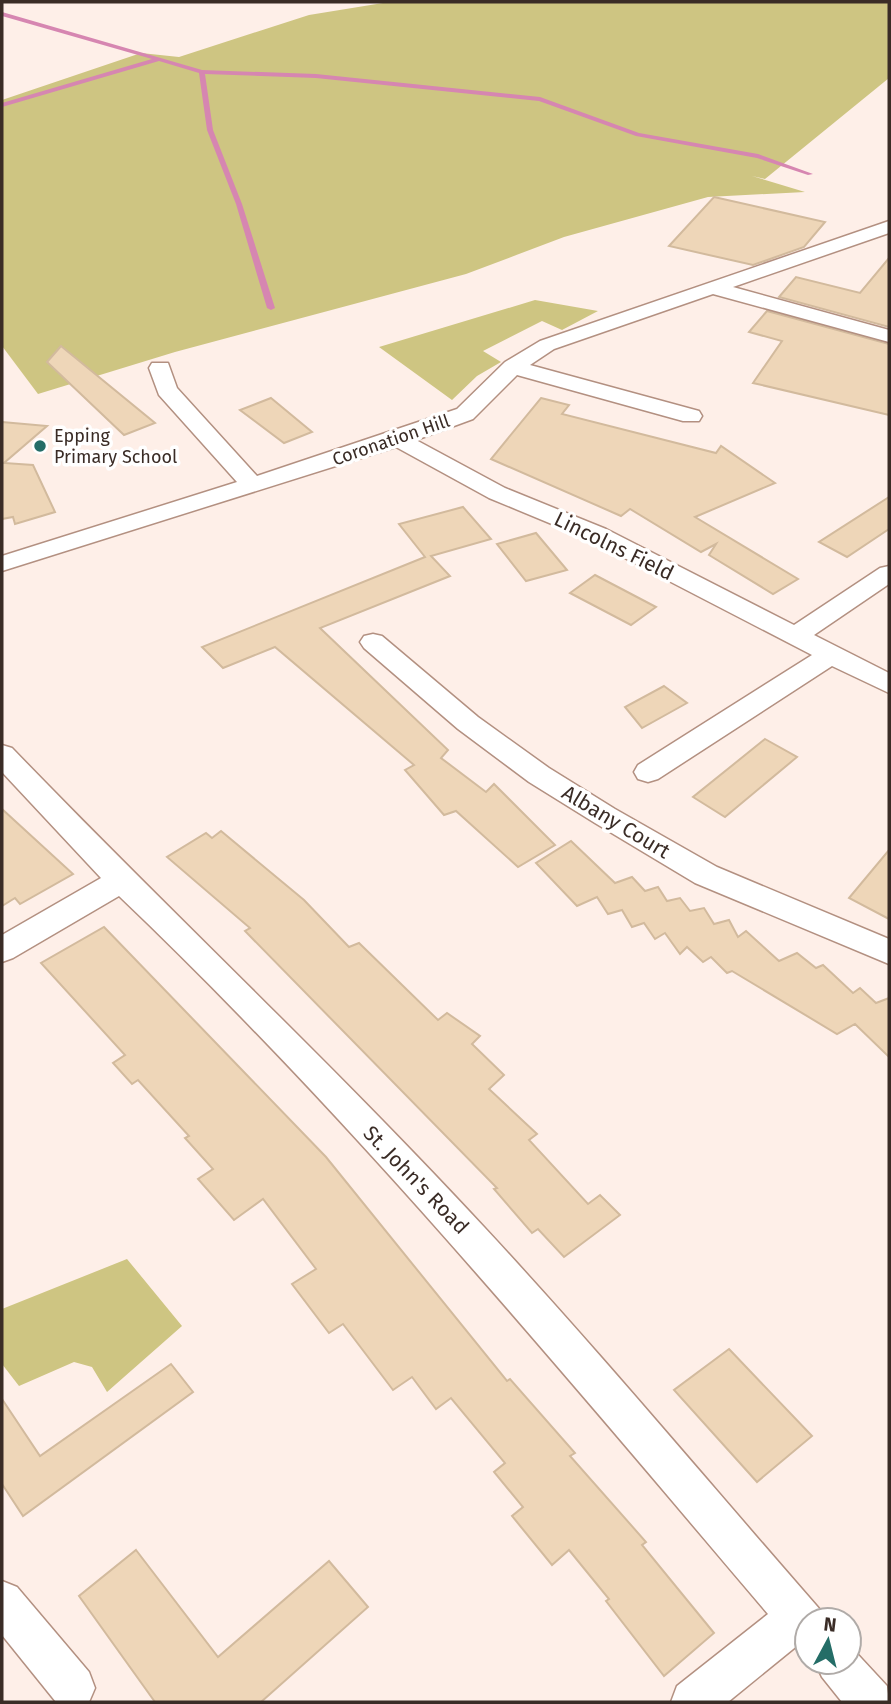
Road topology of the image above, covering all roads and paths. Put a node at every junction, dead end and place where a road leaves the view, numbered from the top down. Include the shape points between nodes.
1 (889, 227) edge
2 (713, 288) junction
3 (889, 336) edge
4 (513, 367) junction
5 (160, 368) dead end
6 (691, 416) dead end
7 (398, 439) junction
8 (251, 485) junction
9 (2, 564) edge
10 (889, 573) edge
11 (793, 637) junction
12 (373, 642) dead end
13 (829, 656) junction
14 (889, 684) edge
15 (2, 755) edge
16 (648, 772) dead end
17 (121, 880) junction
18 (2, 950) edge
19 (889, 953) edge
20 (2, 1602) edge
21 (793, 1610) edge
22 (793, 1629) edge
23 (848, 1676) edge
24 (73, 1688) dead end
25 (693, 1702) edge
26 (870, 1702) edge

1 - 2 street, Coronation Hill
2 - 3 street
2 - 4 street, Coronation Hill via 547,345
4 - 6 street
4 - 7 street, Coronation Hill via 465,414
5 - 8 street via 167,390
7 - 8 street, Coronation Hill
7 - 11 street, Lincolns Field via 497,493 597,534
8 - 9 street, Coronation Hill
10 - 11 street
11 - 13 street, Lincolns Field
12 - 19 street, Albany Court via 468,723 605,816 706,875
13 - 14 street, Lincolns Field
13 - 16 street
15 - 17 street, St. John's Road
17 - 18 street
17 - 21 street, St. John's Road via 201,955 472,1239
20 - 24 street
22 - 25 street
23 - 26 street

